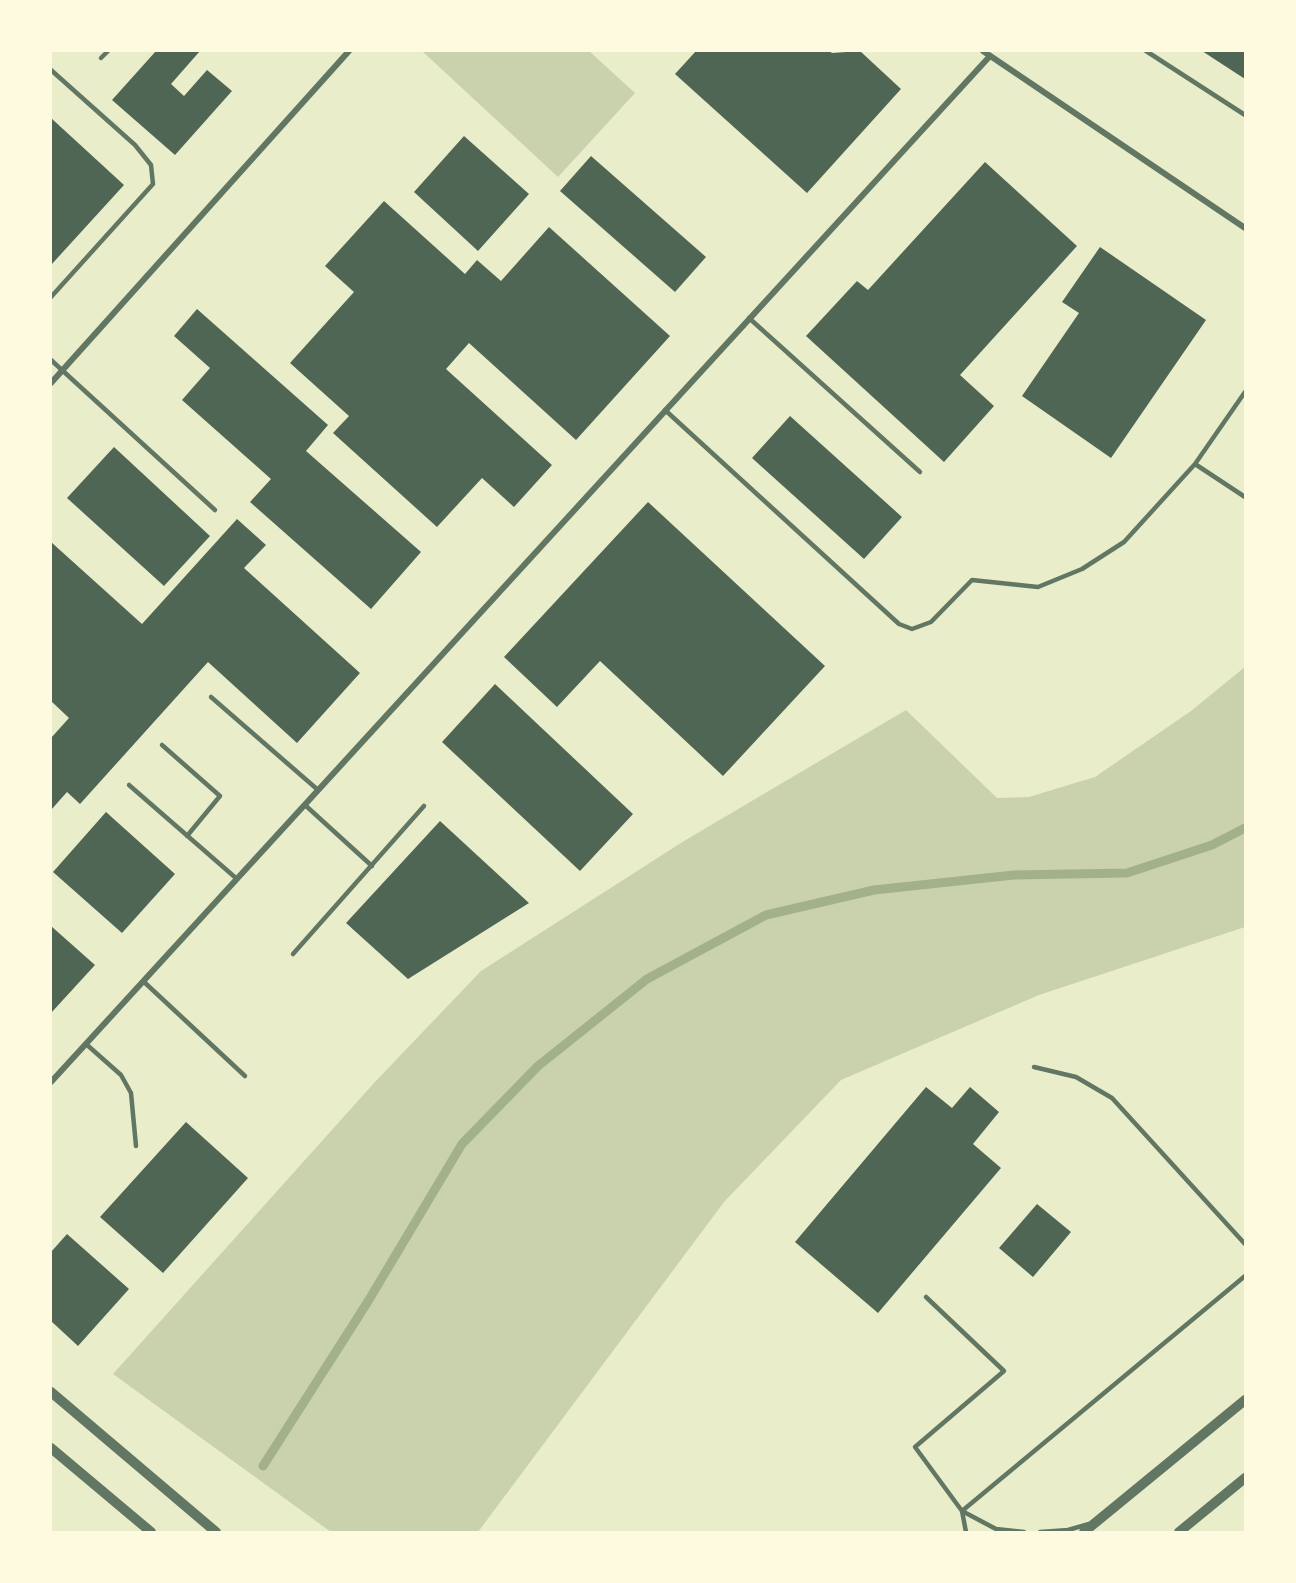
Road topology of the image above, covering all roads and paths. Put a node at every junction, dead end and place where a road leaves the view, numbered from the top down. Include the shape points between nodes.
1 (108, 51) edge
2 (350, 51) edge
3 (983, 51) edge
4 (1146, 51) edge
5 (990, 56) junction
6 (101, 58) dead end
7 (51, 70) edge
8 (1245, 115) edge
9 (1245, 228) edge
10 (51, 297) edge
11 (749, 318) junction
12 (51, 360) edge
13 (63, 370) junction
14 (51, 383) edge
15 (1245, 392) edge
16 (665, 410) junction
17 (1194, 465) junction
18 (920, 472) dead end
19 (1245, 497) edge
20 (215, 510) dead end
21 (212, 697) dead end
22 (162, 745) dead end
23 (129, 785) dead end
24 (318, 790) junction
25 (304, 805) junction
26 (424, 806) dead end
27 (187, 836) junction
28 (372, 866) junction
29 (237, 879) junction
30 (293, 954) dead end
31 (143, 981) junction
32 (86, 1044) junction
33 (1034, 1067) dead end
34 (245, 1076) dead end
35 (51, 1082) edge
36 (136, 1146) dead end
37 (1245, 1244) edge
38 (1245, 1276) edge
39 (926, 1298) dead end
40 (51, 1392) edge
41 (1245, 1400) edge
42 (51, 1448) edge
43 (1245, 1478) edge
44 (962, 1511) junction
45 (1098, 1521) junction
46 (151, 1532) edge
47 (216, 1532) edge
48 (966, 1532) edge
49 (1024, 1532) edge
50 (1040, 1532) edge
51 (1084, 1532) edge
52 (1179, 1532) edge

1 - 6 lane
2 - 13 street
3 - 5 street
4 - 8 lane
5 - 9 street
5 - 11 street
7 - 10 lane via 135,145 151,165 153,184
11 - 16 street
11 - 18 lane
12 - 13 lane
13 - 14 street
13 - 20 lane
15 - 17 lane
16 - 17 lane via 899,624 912,629 931,622 972,580 1038,587 1082,569 1124,542
16 - 24 street
17 - 19 lane
21 - 24 lane
22 - 27 lane via 220,796
23 - 27 lane
24 - 25 street
25 - 28 lane
25 - 29 street
26 - 28 lane
27 - 29 lane
28 - 30 lane
29 - 31 street
31 - 32 street
31 - 34 lane
32 - 35 street
32 - 36 lane via 121,1075 131,1094
33 - 37 lane via 1076,1077 1112,1098
38 - 44 lane
39 - 44 lane via 1004,1371 915,1447
40 - 47 street
41 - 45 street
42 - 46 street
43 - 52 street
44 - 48 lane
44 - 49 lane via 996,1528
45 - 50 lane via 1068,1530
45 - 51 street

